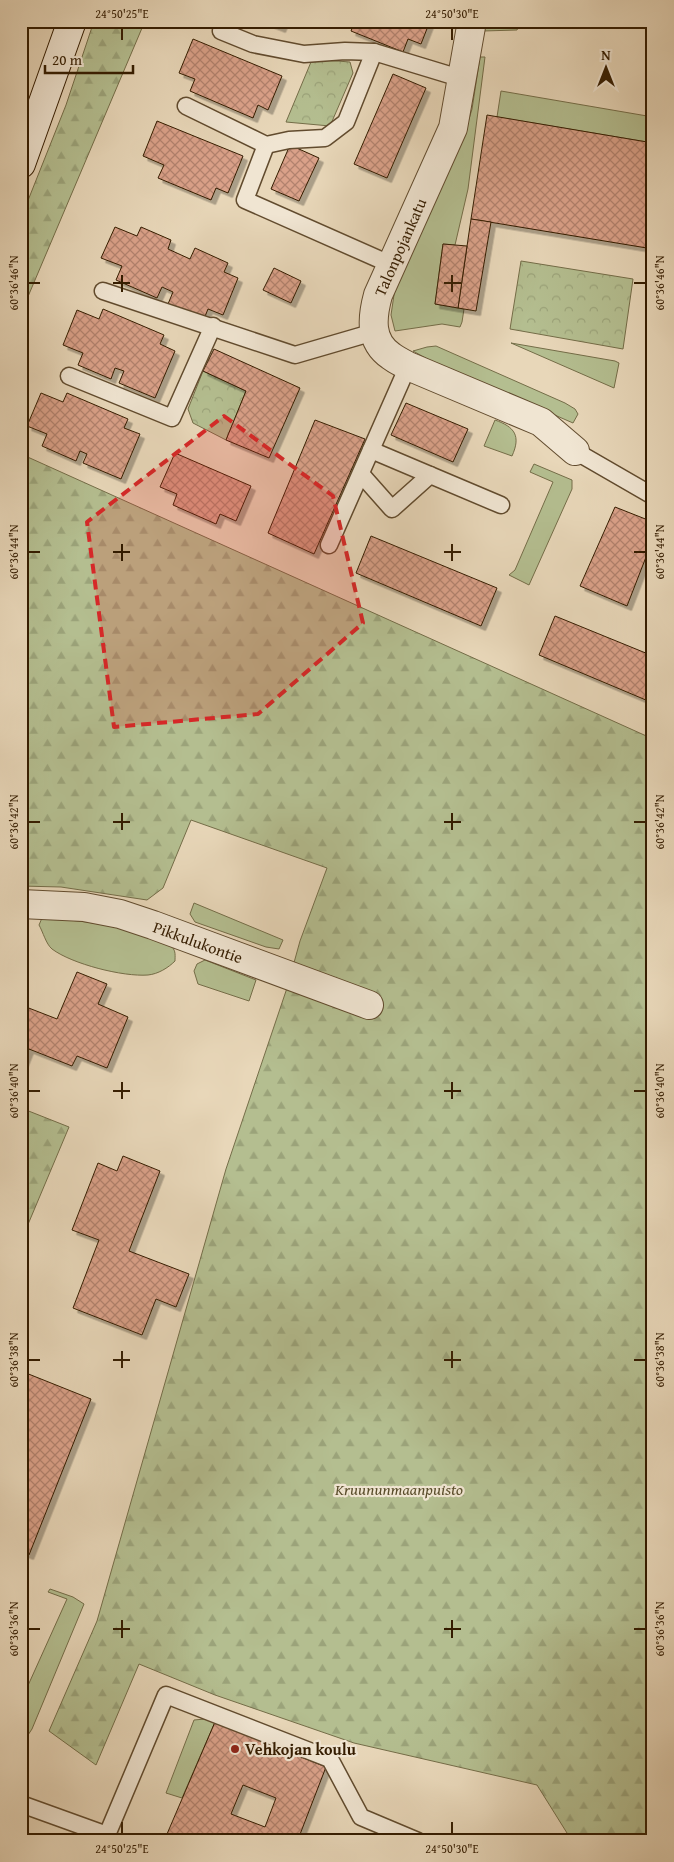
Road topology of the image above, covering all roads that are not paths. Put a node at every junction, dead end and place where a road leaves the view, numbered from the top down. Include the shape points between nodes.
1 (72, 21) edge
2 (472, 21) edge
3 (221, 31) dead end
4 (374, 52) junction
5 (463, 79) junction
6 (186, 106) dead end
7 (266, 145) junction
8 (21, 164) edge
9 (392, 265) junction
10 (103, 290) dead end
11 (213, 326) junction
12 (374, 332) junction
13 (408, 366) junction
14 (69, 376) dead end
15 (371, 450) junction
16 (575, 451) joint
17 (361, 474) junction
18 (430, 475) junction
19 (653, 496) edge
20 (501, 505) dead end
21 (329, 545) dead end
22 (21, 904) edge
23 (369, 1006) dead end
24 (21, 1804) edge
25 (418, 1841) edge

1 - 8 street
2 - 5 street, Talonpojankatu
3 - 4 lane via 253,44 304,54
4 - 5 lane
4 - 7 lane via 346,122 326,138
5 - 9 street, Talonpojankatu via 453,128
6 - 7 lane
7 - 9 lane via 245,200
9 - 12 street, Talonpojankatu via 378,295 373,314
10 - 11 lane
11 - 12 lane via 296,355
11 - 14 lane via 172,418
12 - 13 street via 390,356
13 - 15 lane
13 - 16 street via 541,422
15 - 17 lane
15 - 18 lane
16 - 19 lane
17 - 18 lane via 392,509
17 - 21 lane
18 - 20 lane
22 - 23 street, Pikkulukontie via 84,907 120,914
24 - 25 lane via 107,1835 166,1695 330,1759 361,1817

